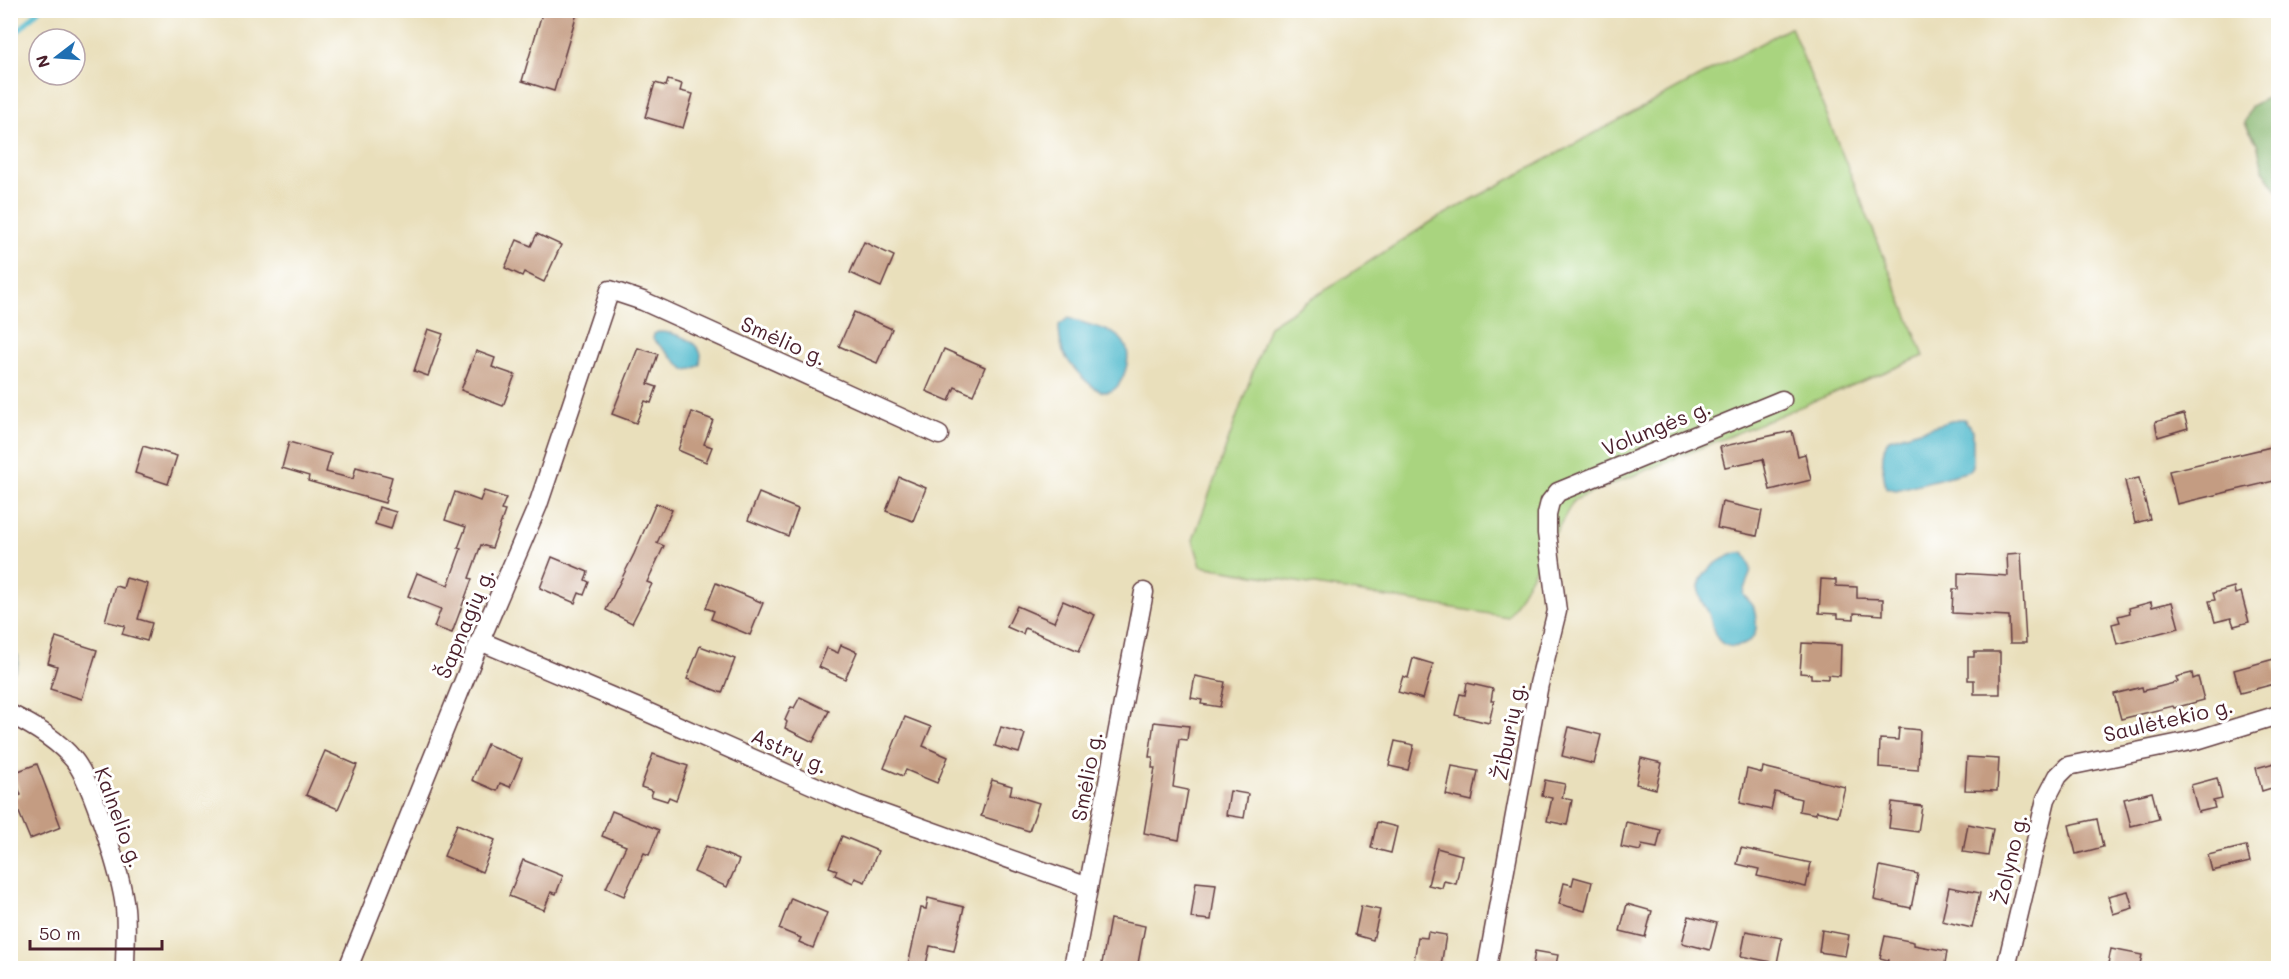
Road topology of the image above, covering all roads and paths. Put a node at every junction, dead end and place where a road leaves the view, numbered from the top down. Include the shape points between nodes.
1 (609, 290) joint
2 (1782, 400) dead end
3 (939, 435) dead end
4 (1551, 502) joint
5 (1144, 592) dead end
6 (480, 641) junction
7 (10, 714) edge
8 (2278, 715) edge
9 (2068, 766) joint
10 (1088, 887) junction
11 (125, 969) edge
12 (348, 969) edge
13 (1073, 969) edge
14 (1487, 969) edge
15 (2006, 969) edge

1 - 3 street, Smėlio g. via 643,301
1 - 6 street, Šapnagių g. via 538,504
2 - 4 street, Volungės g. via 1558,492
4 - 14 street, Žiburių g. via 1547,533 1557,611 1539,684
5 - 10 street, Smėlio g.
6 - 10 street, Astrų g. via 858,805
6 - 12 street, Šapnagių g.
7 - 11 street, Kalnelio g. via 58,743 75,762 92,794 126,909
8 - 9 street, Saulėtekio g. via 2200,739
9 - 15 street, Žolyno g. via 2046,799
10 - 13 street, Smėlio g.

